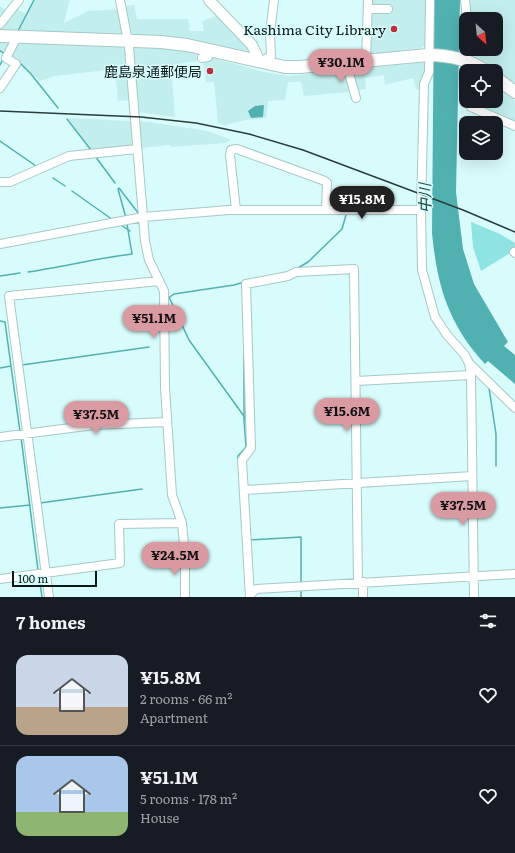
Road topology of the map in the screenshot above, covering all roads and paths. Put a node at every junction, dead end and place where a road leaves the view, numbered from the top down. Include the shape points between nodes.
1 (19, 0) edge
2 (120, 0) edge
3 (209, 0) edge
4 (274, 0) edge
5 (430, 0) edge
6 (465, 0) edge
7 (368, 4) edge
8 (388, 10) dead end
9 (466, 12) edge
10 (0, 24) edge
11 (0, 36) edge
12 (17, 37) junction
13 (128, 42) junction
14 (429, 55) junction
15 (459, 56) edge
16 (466, 56) edge
17 (366, 61) junction
18 (260, 62) junction
19 (346, 63) junction
20 (477, 64) edge
21 (503, 83) edge
22 (0, 88) edge
23 (513, 89) edge
24 (356, 98) dead end
25 (472, 108) edge
26 (515, 126) edge
27 (137, 149) junction
28 (0, 182) edge
29 (236, 210) junction
30 (326, 210) junction
31 (420, 210) junction
32 (144, 217) junction
33 (0, 244) edge
34 (158, 281) junction
35 (469, 363) junction
36 (470, 375) junction
37 (356, 381) junction
38 (515, 408) edge
39 (167, 422) junction
40 (22, 434) junction
41 (0, 437) edge
42 (472, 476) junction
43 (358, 483) junction
44 (244, 490) junction
45 (182, 524) junction
46 (41, 574) junction
47 (515, 574) edge
48 (473, 576) junction
49 (0, 579) edge
50 (360, 582) junction
51 (250, 596) edge
52 (49, 597) edge
53 (185, 597) edge
54 (363, 597) edge
55 (474, 597) edge

1 - 10 street
2 - 13 street
3 - 18 main road via 252,45
4 - 18 street via 270,33 271,56
5 - 14 street
6 - 9 street
7 - 8 street
7 - 17 street
11 - 12 highway
12 - 13 highway
12 - 22 street via 6,58 16,64
13 - 18 highway via 161,42 206,54
13 - 27 street
14 - 15 highway
14 - 17 highway
14 - 31 street via 424,84
16 - 20 highway
17 - 19 highway
18 - 19 highway via 285,67
19 - 24 street
21 - 23 highway
25 - 26 street
27 - 28 street via 69,156 10,182
27 - 32 street
29 - 30 street
29 - 30 street via 230,155 231,150 237,149 325,181
29 - 32 street
30 - 31 street
31 - 35 street via 422,270 435,317
32 - 33 street
32 - 34 street via 149,260
34 - 39 street via 164,291
34 - 40 street via 9,296
35 - 36 street
35 - 38 street
36 - 37 street
36 - 42 street
37 - 43 street
37 - 44 street via 354,270 296,272 288,276 246,284 251,448 242,460
39 - 40 street via 94,425
39 - 45 street via 172,495
40 - 41 street
40 - 46 street
42 - 43 street
42 - 48 street
43 - 44 street
43 - 50 street
44 - 51 street
45 - 46 street via 119,524 120,563
45 - 53 street
46 - 49 street
46 - 52 street
47 - 48 street
48 - 50 street
48 - 55 street
50 - 51 street via 256,589
50 - 54 street

